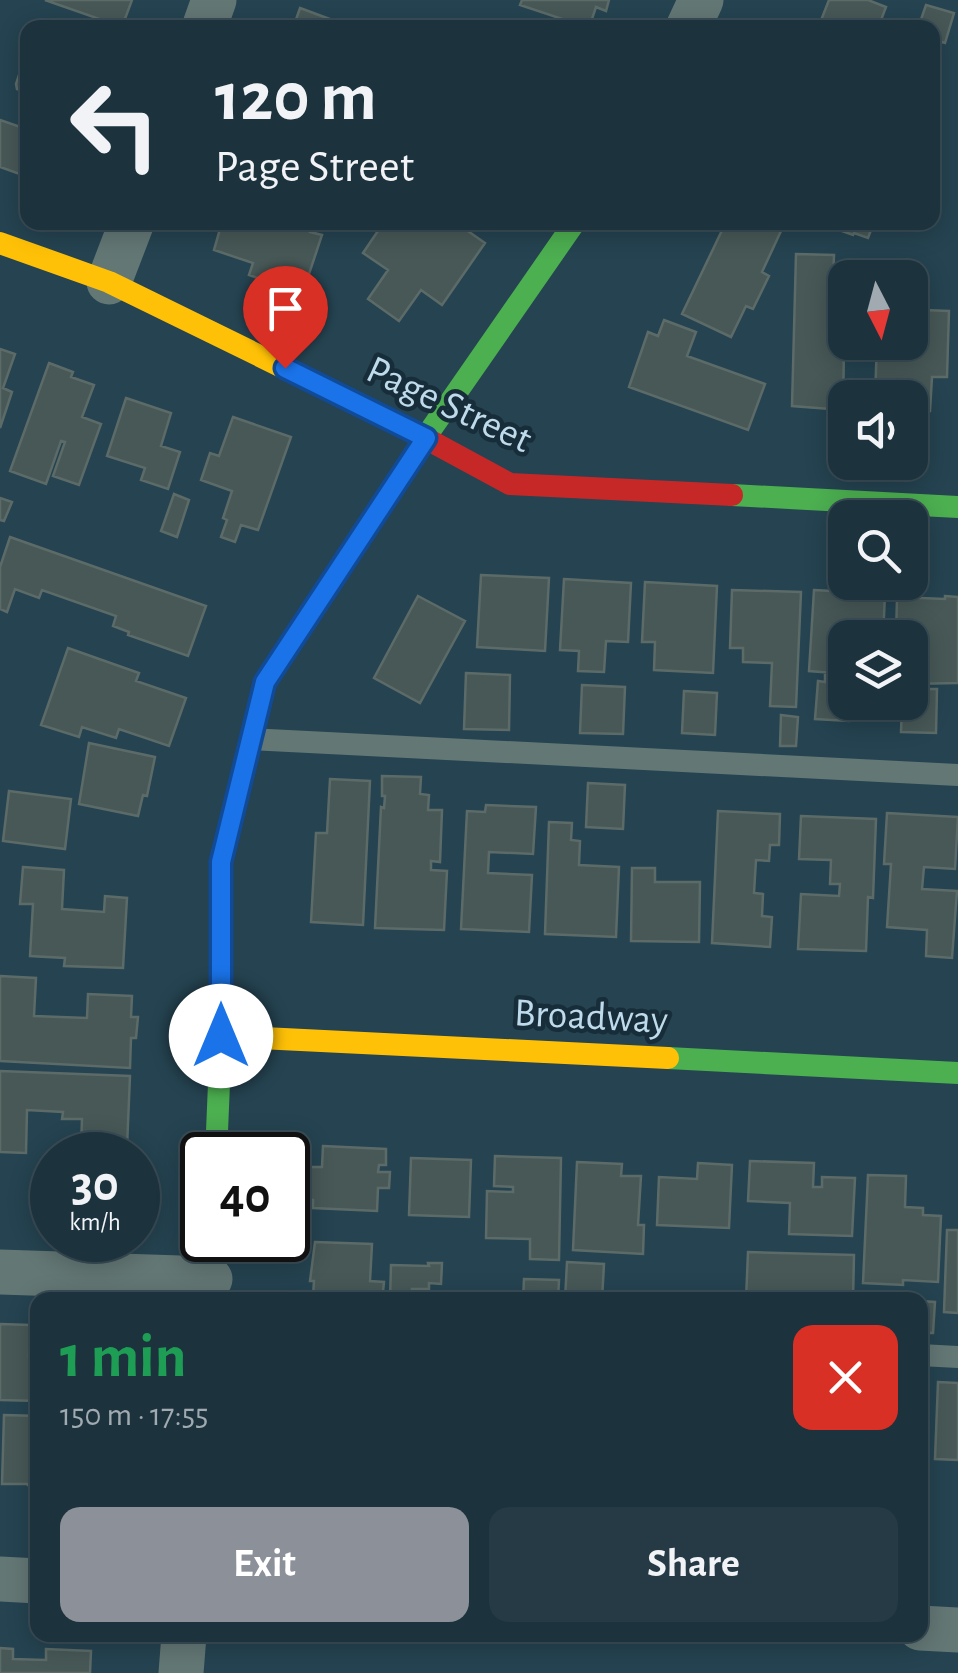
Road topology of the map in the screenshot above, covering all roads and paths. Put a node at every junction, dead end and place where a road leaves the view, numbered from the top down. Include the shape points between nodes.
1 (129, 230) edge
2 (569, 230) edge
3 (0, 243) edge
4 (110, 282) junction
5 (426, 438) junction
6 (958, 507) edge
7 (251, 739) junction
8 (958, 775) edge
9 (221, 1036) junction
10 (958, 1072) edge
11 (217, 1132) edge
12 (0, 1272) edge
13 (210, 1273) edge
14 (928, 1356) edge
15 (958, 1357) edge
16 (0, 1579) edge
17 (30, 1581) edge
18 (928, 1628) edge
19 (958, 1630) edge
20 (183, 1642) edge
21 (181, 1673) edge

1 - 4 street
2 - 5 street
3 - 4 street, Page Street
4 - 5 street, Page Street
5 - 6 street, Page Street via 510,484
5 - 7 street via 265,682
7 - 8 lane
7 - 9 street via 221,862
9 - 10 street, Broadway
9 - 11 street
12 - 13 street
14 - 15 lane
16 - 17 street
18 - 19 street
20 - 21 street

